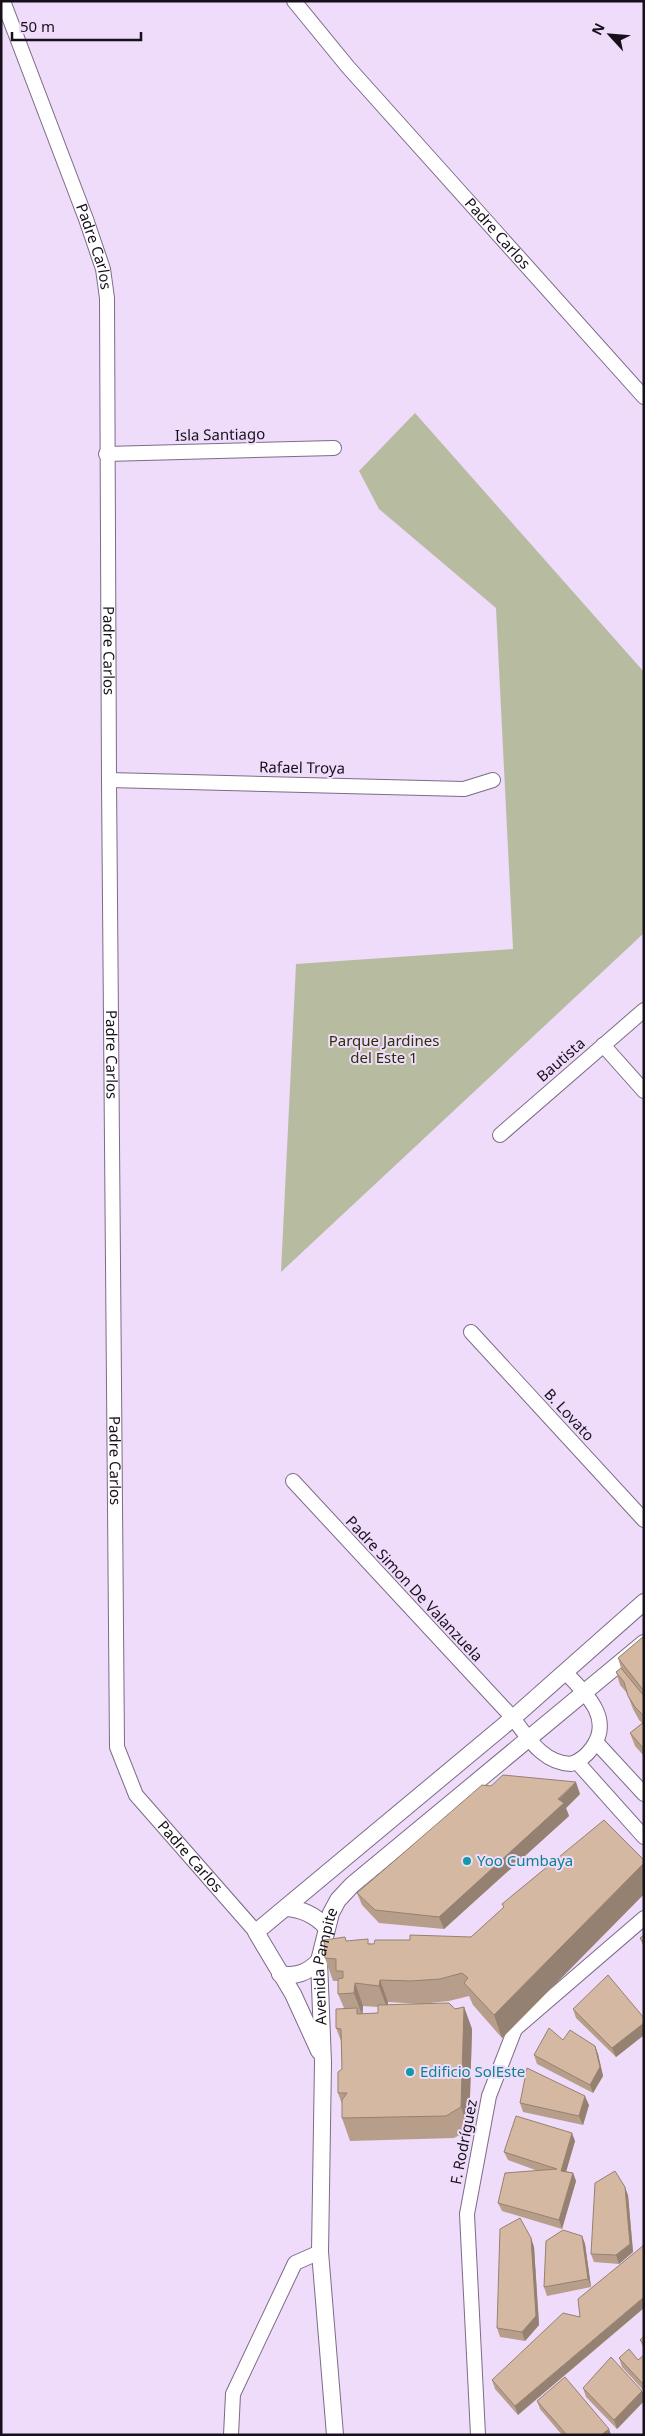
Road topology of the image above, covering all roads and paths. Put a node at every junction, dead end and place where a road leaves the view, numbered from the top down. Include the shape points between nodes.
1 (3, 1) edge
2 (294, 1) edge
3 (644, 397) edge
4 (334, 448) dead end
5 (106, 454) junction
6 (108, 780) junction
7 (493, 780) dead end
8 (644, 1010) edge
9 (603, 1045) junction
10 (644, 1091) edge
11 (500, 1135) dead end
12 (471, 1332) dead end
13 (293, 1481) dead end
14 (644, 1520) edge
15 (644, 1602) edge
16 (644, 1643) edge
17 (565, 1672) junction
18 (585, 1692) junction
19 (512, 1718) junction
20 (529, 1740) junction
21 (596, 1742) junction
22 (577, 1762) junction
23 (644, 1794) edge
24 (644, 1837) edge
25 (286, 1908) junction
26 (644, 1918) edge
27 (326, 1927) junction
28 (256, 1932) junction
29 (319, 1961) junction
30 (280, 1974) junction
31 (324, 2062) junction
32 (320, 2252) junction
33 (231, 2435) edge
34 (335, 2435) edge
35 (478, 2435) edge

1 - 5 street, Padre Carlos via 103,269 108,298
2 - 3 street, Padre Carlos via 348,67
4 - 5 street, Isla Santiago
5 - 6 street, Padre Carlos
6 - 7 street, Rafael Troya via 464,789
6 - 28 street, Padre Carlos via 117,1747 136,1795
8 - 9 street, Bautista
9 - 10 street
9 - 11 street, Bautista
12 - 14 street, B. Lovato
13 - 19 street, Padre Simon De Valanzuela
15 - 17 street
16 - 18 street, Avenida Pampite
17 - 18 street
17 - 19 street
18 - 20 street, Avenida Pampite
18 - 21 street via 601,1720
19 - 20 street, Padre Simon De Valanzuela
19 - 25 street
20 - 22 street, Padre Simon De Valanzuela via 549,1760 562,1764
20 - 27 street, Avenida Pampite via 352,1885 338,1900
21 - 22 street
21 - 23 street
22 - 24 street
25 - 27 street via 312,1915
25 - 28 street
26 - 35 street, F. Rodríguez via 515,2029 489,2096 467,2214
27 - 29 street, Avenida Pampite
28 - 30 street, Padre Carlos
29 - 30 street via 297,1975
29 - 31 street, Avenida Pampite
30 - 31 street, Padre Carlos
31 - 32 street, Avenida Pampite
32 - 33 street via 295,2263 233,2394
32 - 34 street, Avenida Pampite

